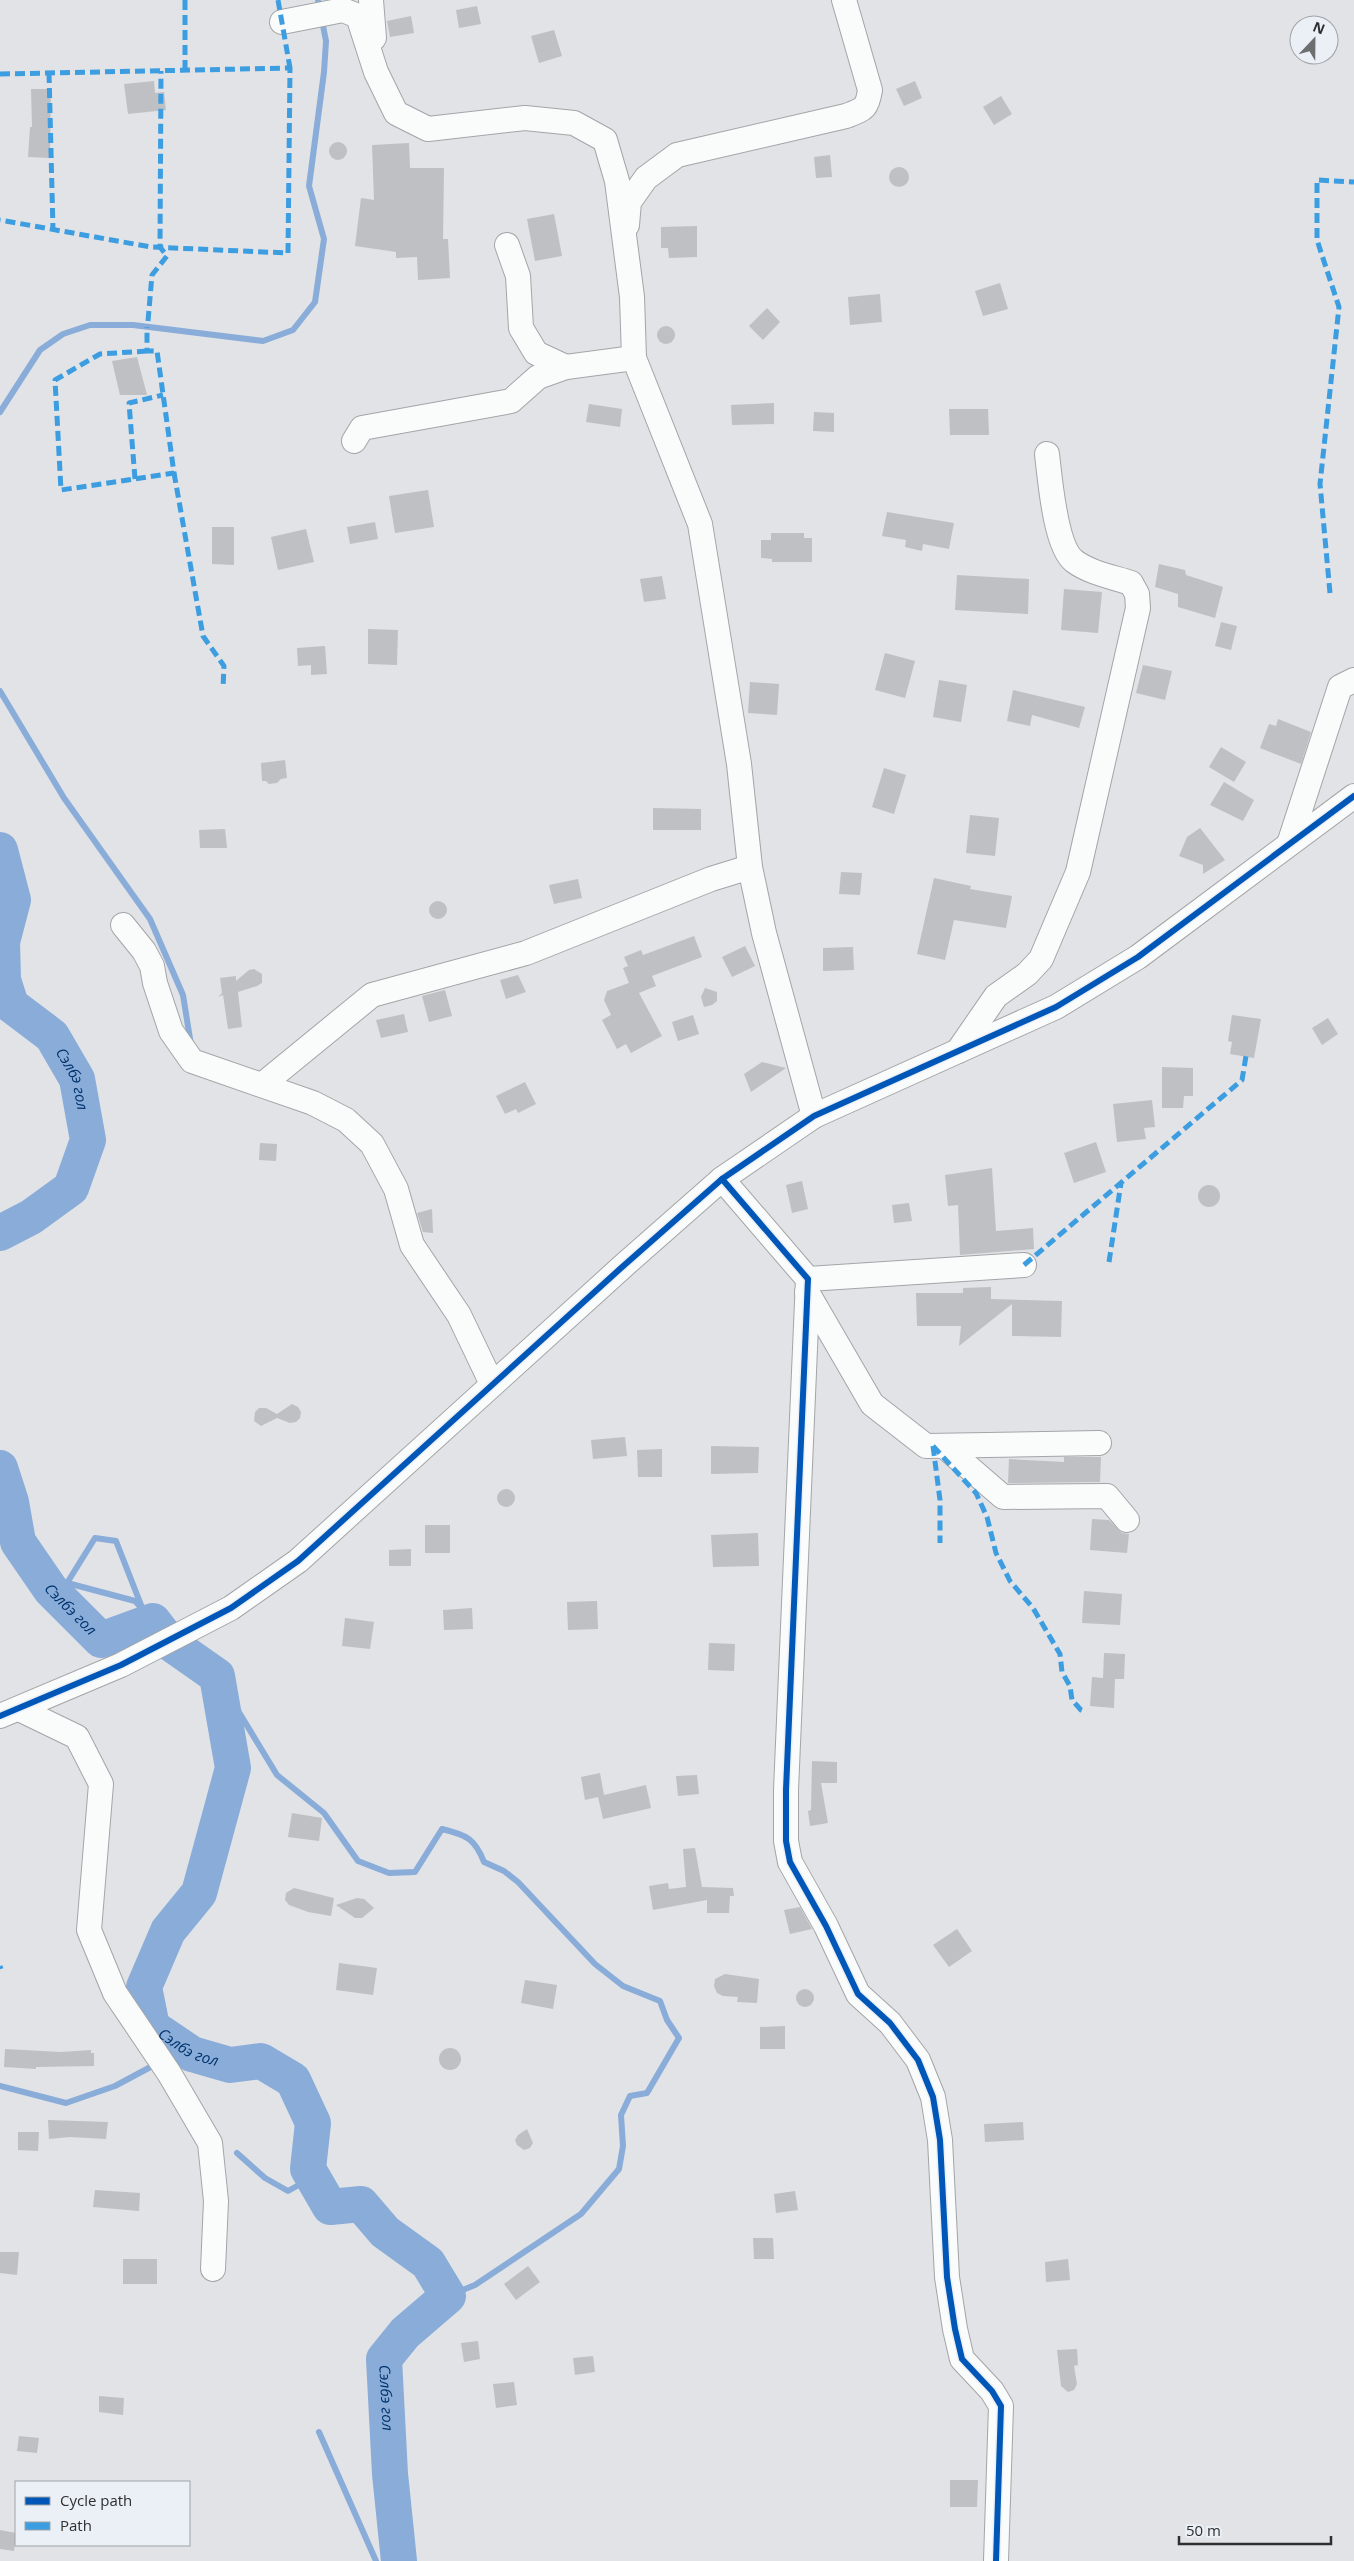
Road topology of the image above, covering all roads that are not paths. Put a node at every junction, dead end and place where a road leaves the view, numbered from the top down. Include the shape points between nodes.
1 (371, 0) edge
2 (844, 0) edge
3 (282, 22) dead end
4 (376, 72) junction
5 (507, 245) dead end
6 (624, 249) junction
7 (634, 358) junction
8 (566, 367) junction
9 (354, 441) dead end
10 (1047, 454) dead end
11 (1354, 680) edge
12 (1354, 796) edge
13 (1290, 841) junction
14 (750, 867) junction
15 (123, 925) dead end
16 (957, 1052) junction
17 (262, 1086) junction
18 (814, 1116) junction
19 (722, 1179) junction
20 (1024, 1265) dead end
21 (807, 1286) junction
22 (492, 1384) junction
23 (1099, 1443) dead end
24 (944, 1446) junction
25 (1127, 1520) dead end
26 (10, 1712) edge
27 (213, 2269) dead end
28 (996, 2561) edge

1 - 4 street
2 - 6 street via 870,90 863,110 678,155 646,178 630,202
3 - 4 street via 342,10 358,16
4 - 6 street via 396,113 428,129 526,118 574,123 604,140 617,181
5 - 8 street via 518,276 521,328 536,353
6 - 7 street via 632,298
7 - 8 street
7 - 14 street via 700,524 739,764
8 - 9 street via 538,377 511,401 362,428
10 - 16 street via 1057,528 1073,560 1132,583 1138,608 1078,872 1041,959 1027,974 996,996
11 - 13 street via 1340,687
12 - 13 street
13 - 16 street via 1138,957 1056,1007
14 - 17 street via 711,879 526,953 372,995
14 - 18 street via 764,933
15 - 17 street via 152,966 172,1031 192,1061
16 - 18 street
17 - 22 street via 313,1103 346,1120 372,1144 396,1190 412,1245 459,1315
18 - 19 street
19 - 21 street
19 - 22 street
20 - 21 street
21 - 24 street via 872,1404 926,1446
21 - 28 street via 786,1841 790,1862 826,1926 858,1994 890,2023 918,2060 933,2098 940,2140 947,2277 955,2329 962,2359 1001,2406
22 - 26 street via 298,1561 231,1608 139,1656
23 - 24 street
24 - 25 street via 1003,1497 1107,1496
26 - 27 street via 77,1737 101,1784 89,1930 115,1993 210,2144 216,2201

